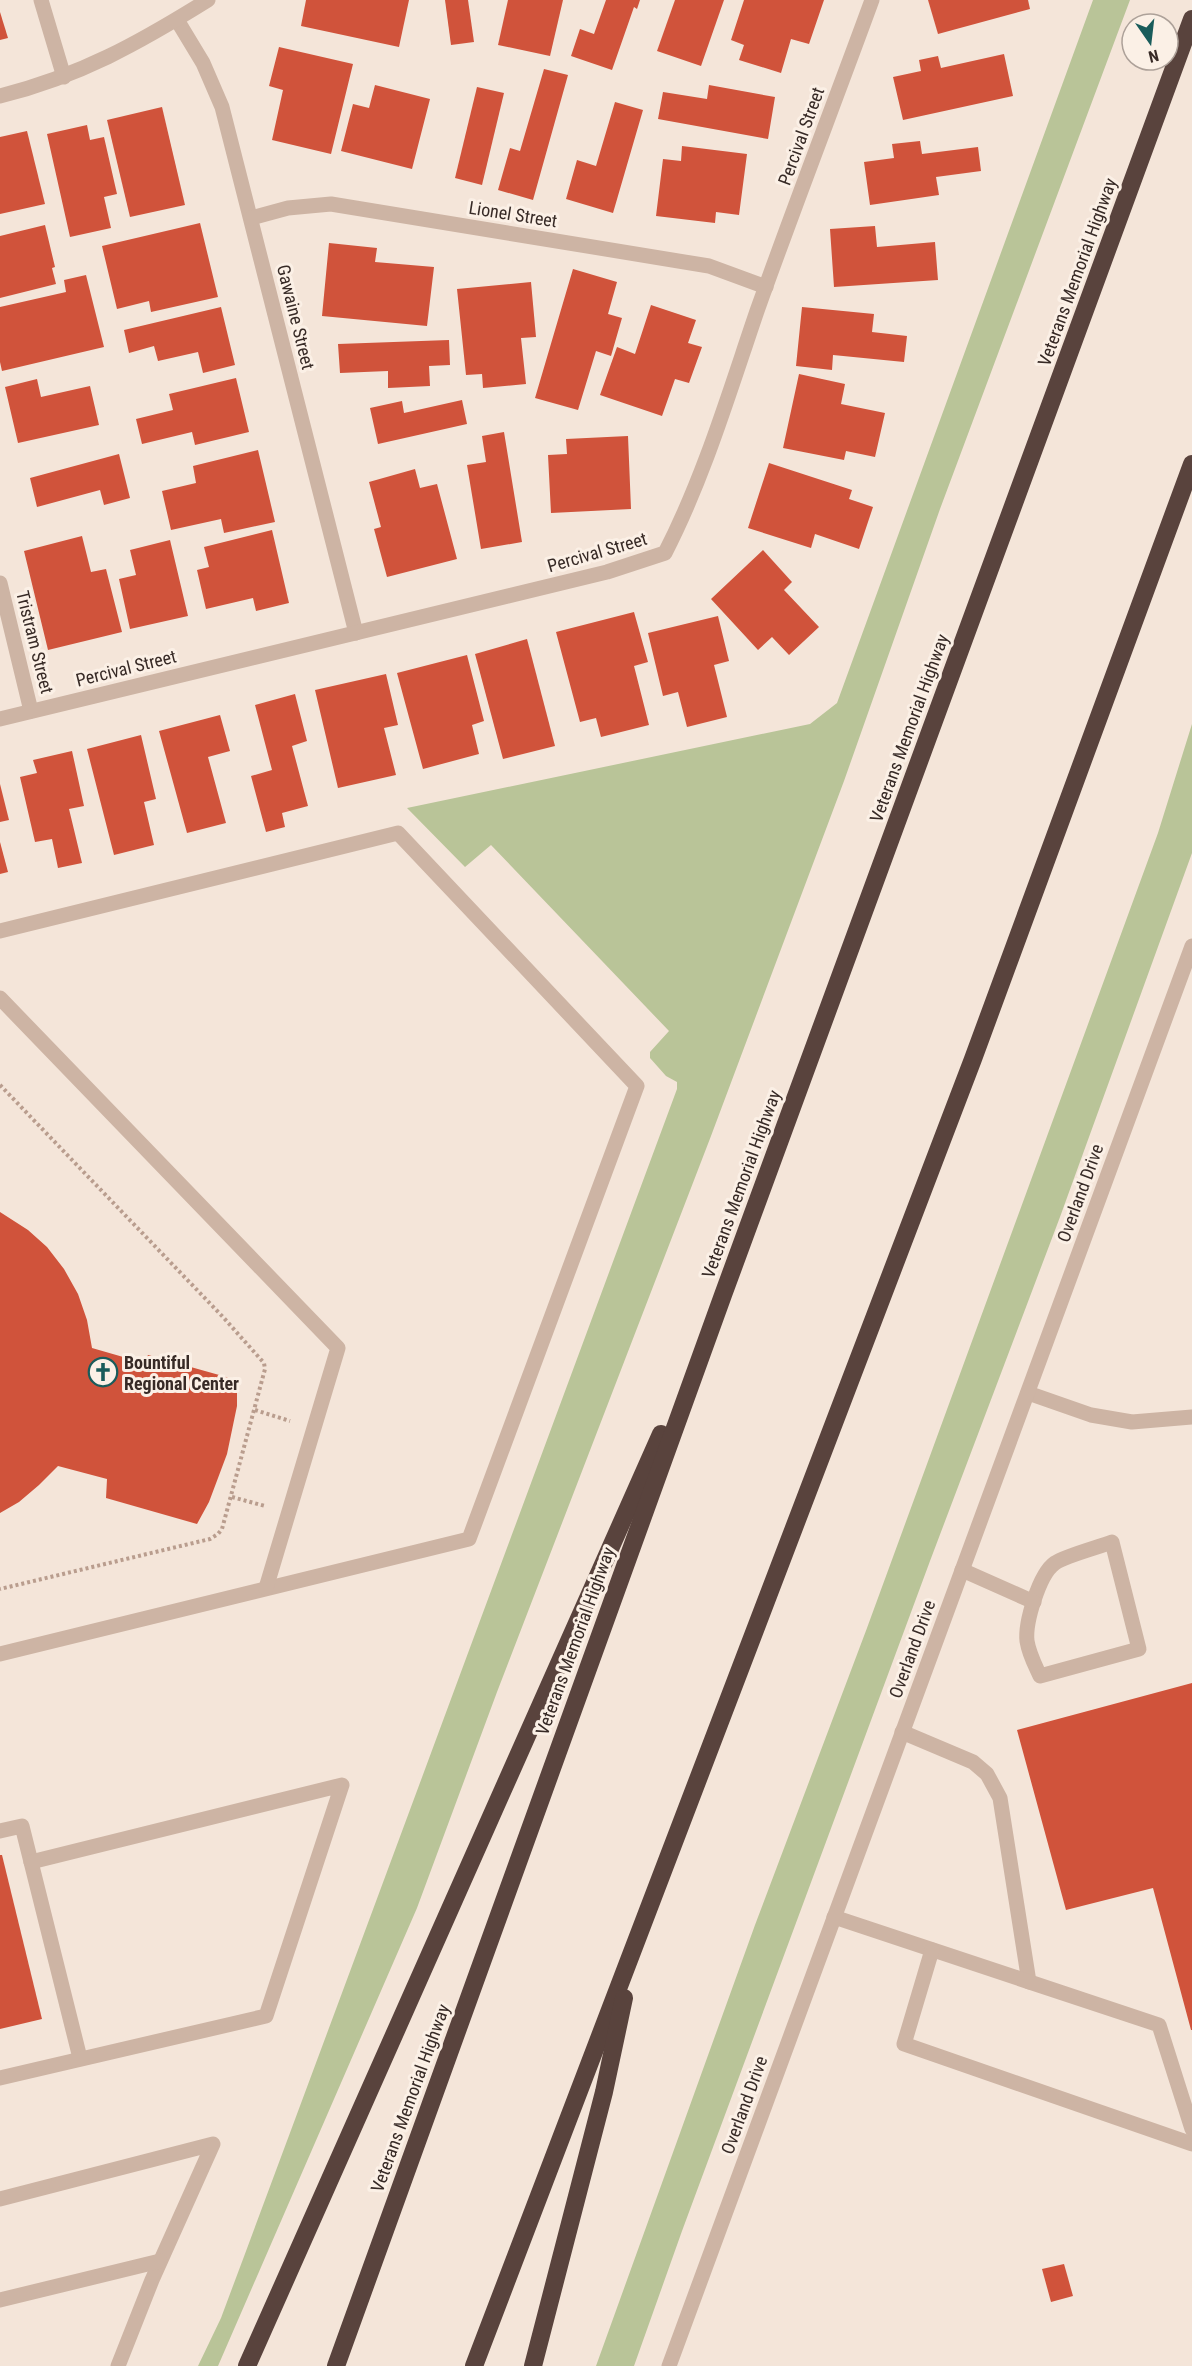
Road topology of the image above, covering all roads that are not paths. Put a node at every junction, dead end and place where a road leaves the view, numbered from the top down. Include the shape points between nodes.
1 (41, 0) edge
2 (208, 0) edge
3 (872, 0) edge
4 (177, 20) junction
5 (1192, 20) edge
6 (64, 77) junction
7 (0, 96) edge
8 (251, 218) junction
9 (766, 287) junction
10 (1192, 464) edge
11 (0, 583) edge
12 (356, 633) junction
13 (31, 711) junction
14 (0, 719) edge
15 (0, 931) edge
16 (1192, 946) edge
17 (0, 998) edge
18 (723, 1295) junction
19 (1028, 1394) junction
20 (1192, 1417) edge
21 (962, 1570) junction
22 (266, 1588) junction
23 (1034, 1602) junction
24 (0, 1654) edge
25 (902, 1732) junction
26 (0, 1831) edge
27 (31, 1862) junction
28 (834, 1917) junction
29 (637, 1938) junction
30 (932, 1950) junction
31 (1029, 1982) junction
32 (80, 2058) junction
33 (0, 2078) edge
34 (1192, 2129) edge
35 (1192, 2144) edge
36 (0, 2199) edge
37 (160, 2261) junction
38 (0, 2300) edge
39 (118, 2366) edge
40 (248, 2366) edge
41 (336, 2366) edge
42 (474, 2366) edge
43 (533, 2366) edge
44 (669, 2366) edge

1 - 6 street
2 - 4 street
3 - 9 street, Percival Street
4 - 6 street via 121,52
4 - 8 street, Gawaine Street via 214,85
5 - 18 highway, Veterans Memorial Highway
6 - 7 street
8 - 9 street, Lionel Street via 288,208 331,204 710,266
8 - 12 street, Gawaine Street
9 - 12 street, Percival Street via 696,485 664,553 607,572
10 - 29 highway via 973,1059
11 - 13 street, Tristram Street
12 - 13 street, Percival Street
13 - 14 street, Percival Street
15 - 22 street via 398,832 637,1086 469,1539
16 - 19 street, Overland Drive
17 - 22 street via 338,1348
18 - 40 highway
18 - 41 highway, Veterans Memorial Highway
19 - 20 street via 1091,1415 1132,1422
19 - 21 street, Overland Drive
21 - 23 street
21 - 25 street, Overland Drive
22 - 24 street
23 - 23 street via 1027,1640 1040,1676 1139,1649 1112,1542 1054,1563
25 - 28 street, Overland Drive
25 - 31 street via 973,1762 987,1774 1000,1798
26 - 27 street via 22,1826
27 - 32 street
27 - 32 street via 342,1785 266,2016
28 - 30 street
28 - 44 street, Overland Drive
29 - 42 highway
29 - 43 highway via 601,2103
30 - 31 street
30 - 35 street via 904,2044
31 - 34 street via 1159,2025
32 - 33 street
36 - 37 street via 213,2144
37 - 38 street
37 - 39 street

